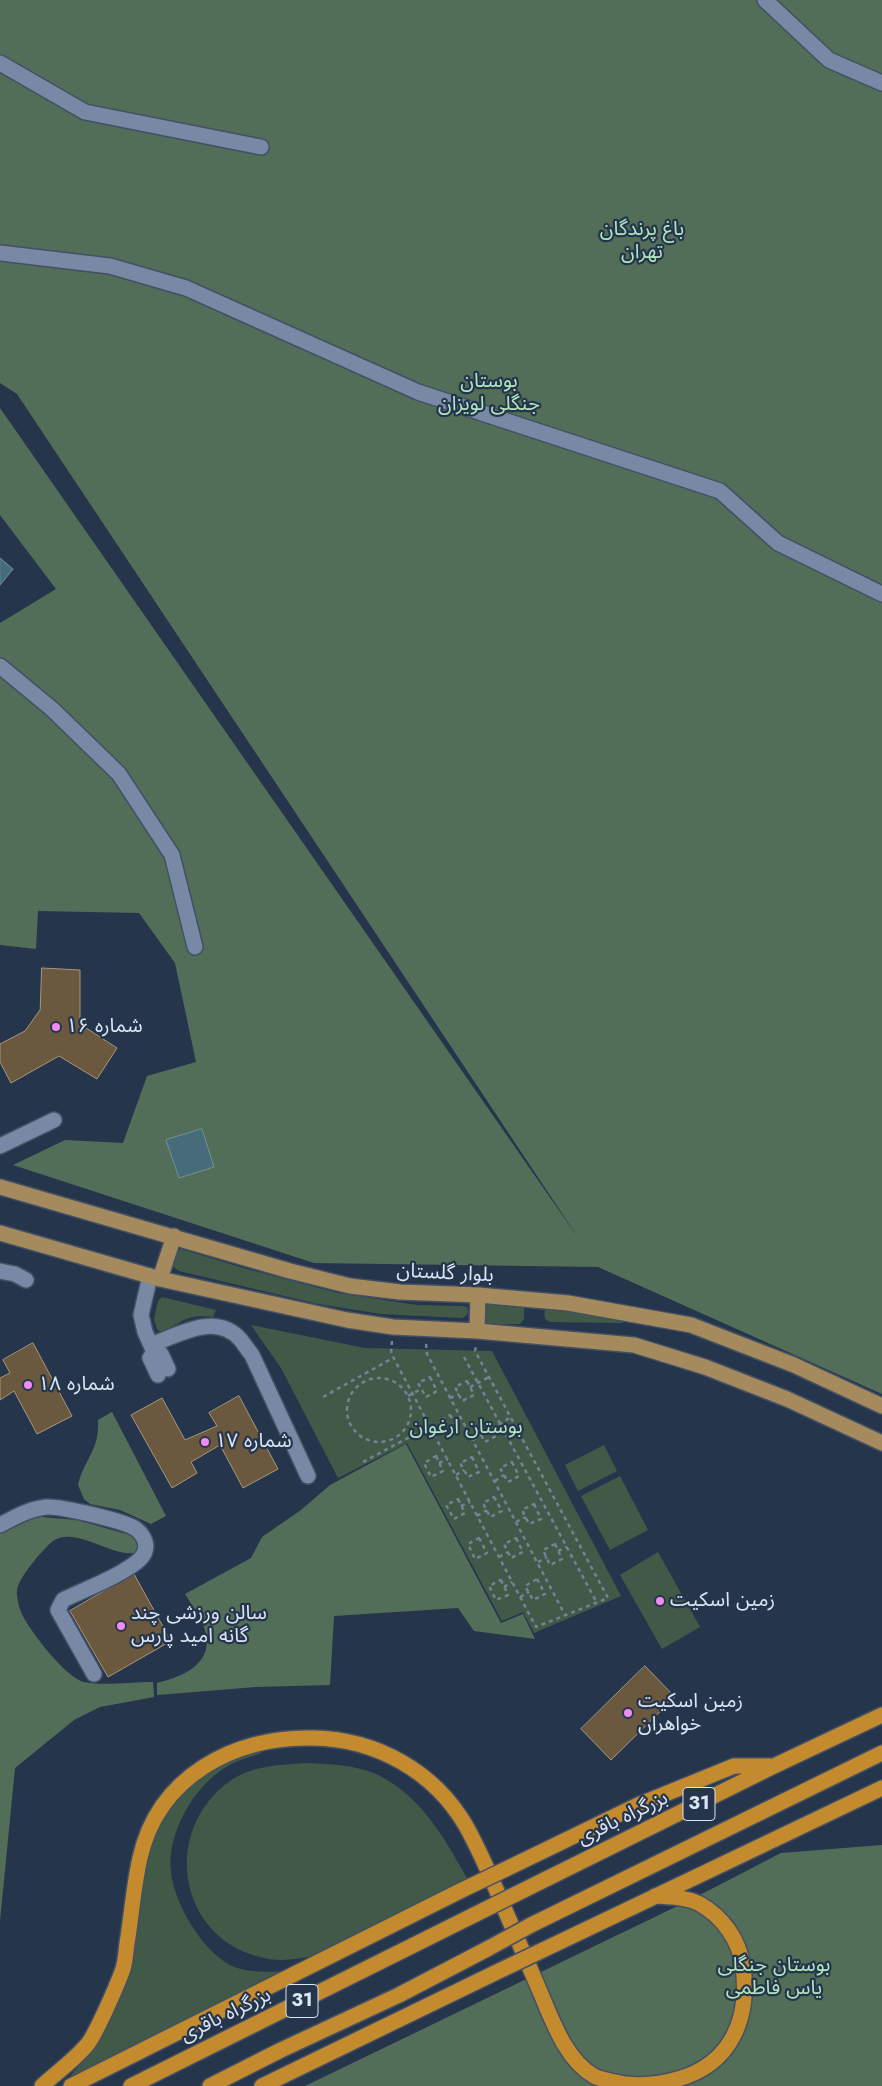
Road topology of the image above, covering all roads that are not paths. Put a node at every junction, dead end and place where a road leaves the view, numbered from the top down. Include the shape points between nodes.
1 (765, 0) edge
2 (0, 63) edge
3 (882, 83) edge
4 (261, 147) dead end
5 (0, 253) edge
6 (882, 594) edge
7 (0, 666) edge
8 (195, 947) dead end
9 (54, 1120) dead end
10 (0, 1146) edge
11 (0, 1187) edge
12 (0, 1233) edge
13 (174, 1236) junction
14 (0, 1271) edge
15 (155, 1277) junction
16 (26, 1280) dead end
17 (478, 1295) junction
18 (477, 1331) junction
19 (152, 1348) junction
20 (163, 1372) dead end
21 (882, 1406) edge
22 (882, 1443) edge
23 (308, 1476) dead end
24 (0, 1525) edge
25 (94, 1674) dead end
26 (882, 1715) edge
27 (882, 1753) edge
28 (774, 1766) junction
29 (882, 1788) edge
30 (655, 1896) junction
31 (42, 2086) edge
32 (71, 2086) edge
33 (131, 2086) edge
34 (210, 2086) edge
35 (262, 2086) edge

1 - 3 street via 830,60
2 - 4 street via 85,112
5 - 6 street via 110,266 186,288 418,392 720,491 778,543
7 - 8 street via 52,709 119,774 172,855
9 - 10 street
11 - 13 main road, بلوار گلستان
12 - 15 main road
13 - 15 main road
13 - 17 main road, بلوار گلستان via 350,1286
14 - 16 street
15 - 18 main road via 346,1320 393,1327
15 - 19 street via 141,1315 144,1332
17 - 18 main road
17 - 21 main road, بلوار گلستان via 568,1303 691,1325 794,1365
18 - 22 main road via 634,1344 778,1395
19 - 20 street via 161,1354
19 - 23 street via 206,1325 223,1328 239,1338 252,1355
24 - 25 street via 25,1511 48,1507 134,1527 144,1537 146,1550 141,1558 63,1600 58,1610
26 - 28 highway, بزرگراه باقری / 31
27 - 34 highway, 31, bridge
28 - 32 highway, bridge via 734,1766 638,1805
28 - 33 highway, بزرگراه باقری / 31, bridge
29 - 30 highway
30 - 31 highway via 680,1898 699,1904 732,1933 741,1955 745,1983 743,2009 731,2041 699,2072 660,2085 628,2084 595,2076 573,2058 554,2023 464,1823 438,1791 416,1771 388,1753 325,1738 295,1737 245,1746 198,1770 172,1794 150,1825 140,1857 123,1968 88,2044
30 - 35 highway, bridge

